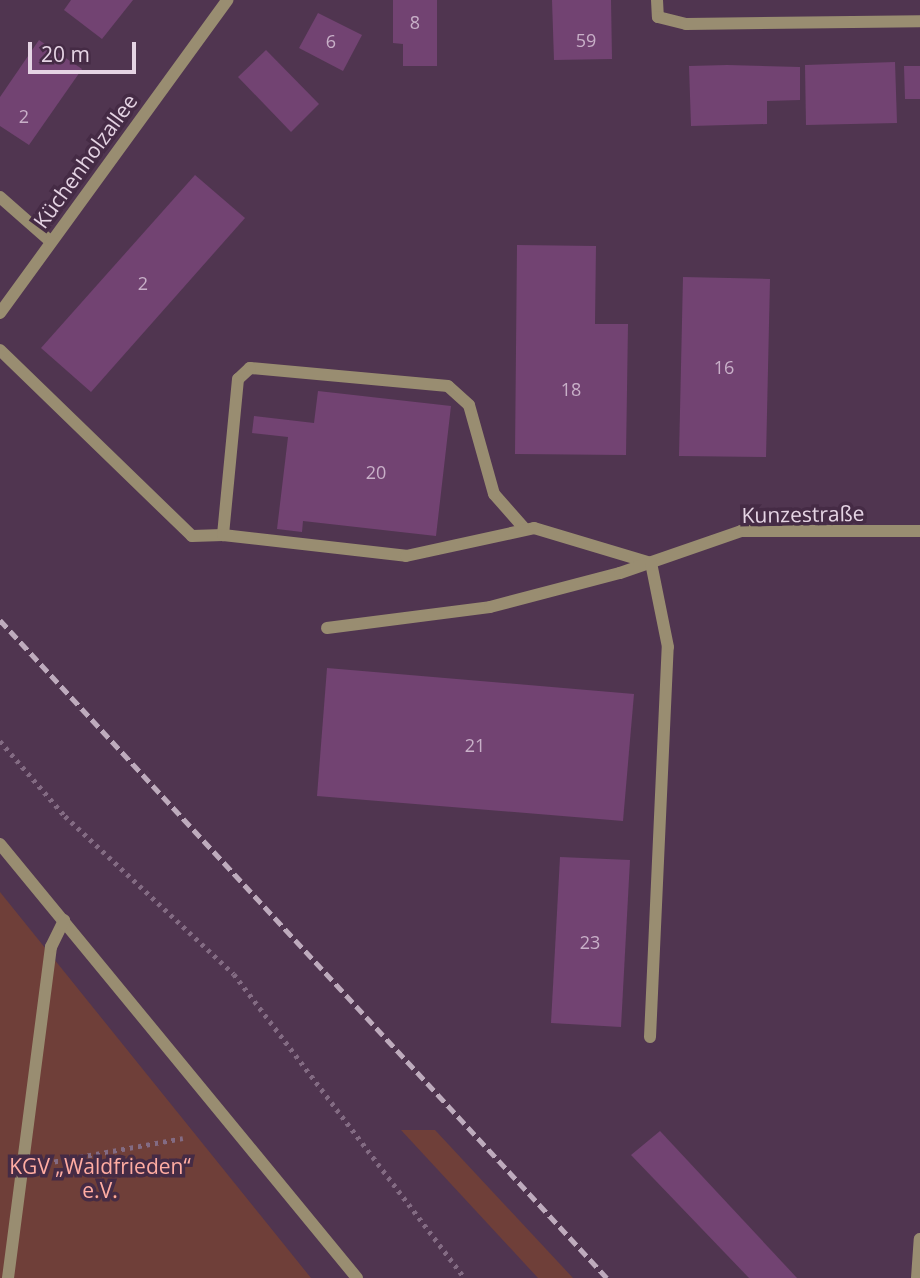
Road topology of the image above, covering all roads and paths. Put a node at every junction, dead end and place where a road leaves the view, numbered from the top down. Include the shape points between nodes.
1 (228, 0) edge
2 (657, 0) edge
3 (920, 21) edge
4 (0, 197) edge
5 (50, 241) junction
6 (0, 313) edge
7 (0, 350) edge
8 (524, 528) junction
9 (920, 531) edge
10 (223, 535) junction
11 (650, 562) junction
12 (327, 628) dead end
13 (0, 741) edge
14 (0, 844) edge
15 (64, 920) junction
16 (650, 1037) dead end
17 (183, 1138) dead end
18 (26, 1167) junction
19 (920, 1239) edge
20 (8, 1278) edge
21 (357, 1278) edge
22 (465, 1278) edge
23 (917, 1278) edge

1 - 5 street, Küchenholzallee
2 - 3 street via 658,17 686,24
4 - 5 street
5 - 6 street, Küchenholzallee
7 - 10 street via 192,536
8 - 10 street via 406,556
8 - 10 street via 486,479 462,393 448,386 250,368 238,379
8 - 11 street
9 - 11 street, Kunzestraße via 741,531
11 - 12 street, Kunzestraße via 489,607
11 - 16 street via 668,646
13 - 22 path via 65,816 234,974
14 - 15 street
15 - 18 street via 51,947
15 - 21 street
17 - 18 path
18 - 20 street
19 - 23 street

